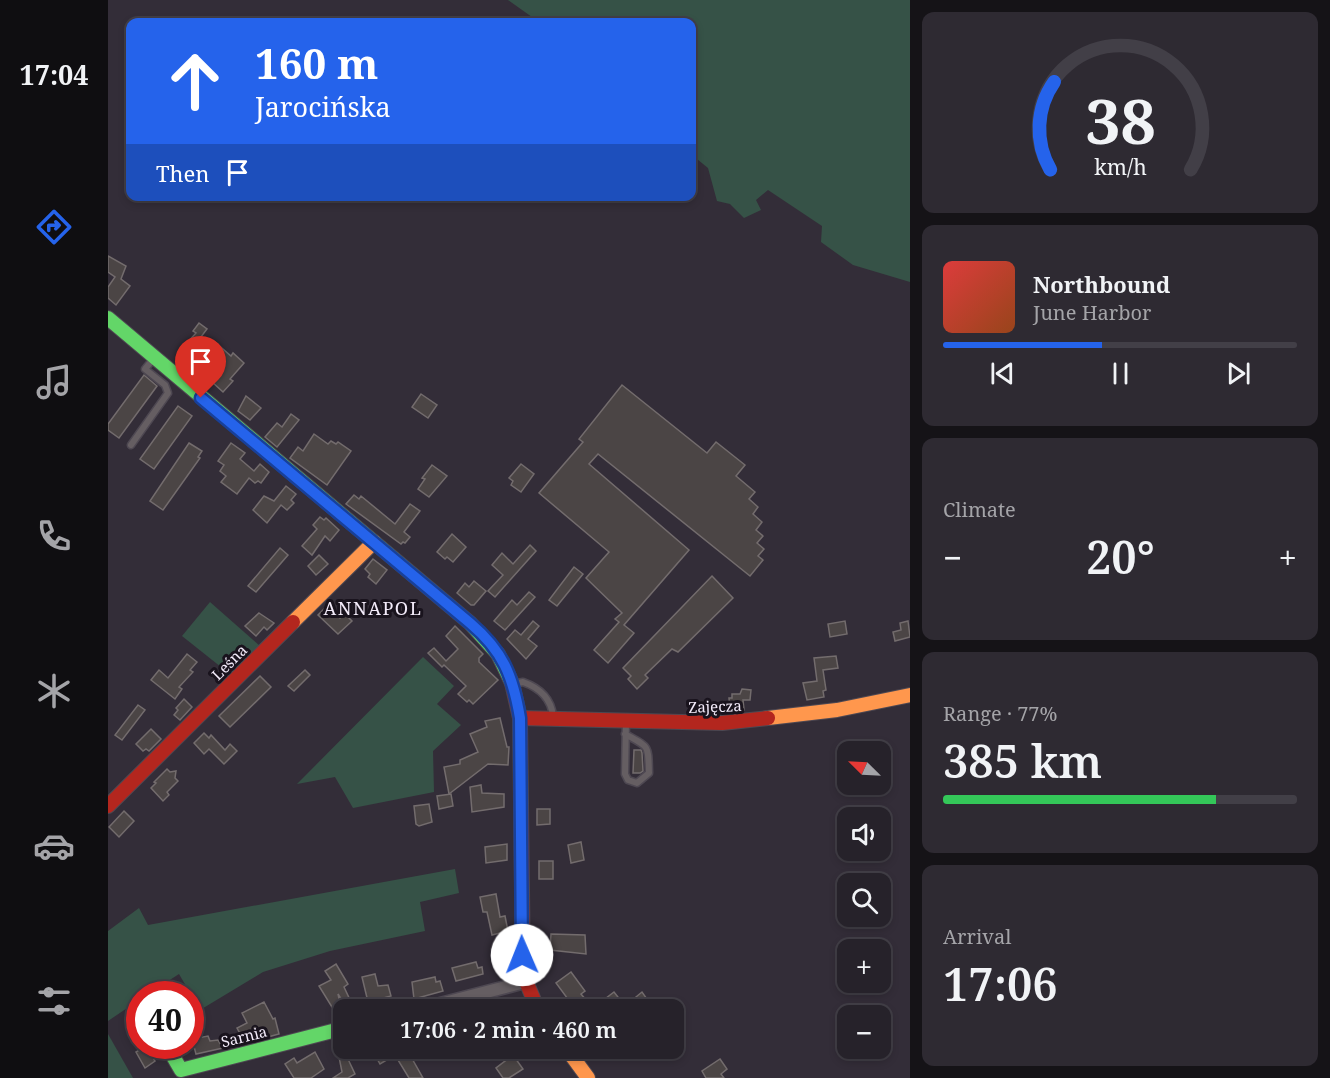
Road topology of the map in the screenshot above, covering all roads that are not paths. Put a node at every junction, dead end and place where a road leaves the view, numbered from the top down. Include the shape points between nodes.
1 (108, 318) edge
2 (154, 358) junction
3 (132, 445) dead end
4 (374, 542) junction
5 (513, 684) junction
6 (910, 695) edge
7 (520, 718) junction
8 (553, 719) junction
9 (626, 728) junction
10 (108, 806) edge
11 (525, 982) junction
12 (459, 999) edge
13 (533, 999) edge
14 (333, 1031) edge
15 (174, 1059) edge
16 (573, 1059) edge
17 (586, 1078) edge

1 - 2 street
2 - 3 lane via 145,369 165,385 168,393
2 - 4 street
4 - 5 street via 494,645
4 - 10 street, Leśna
5 - 7 street
5 - 8 lane via 523,682 547,697
6 - 9 street, Zajęcza via 759,720
7 - 8 street, Zajęcza
7 - 11 street
8 - 9 street, Zajęcza
9 - 9 lane via 625,774 637,783 649,773 648,750
11 - 12 street
11 - 13 street
14 - 15 street, Sarnia via 181,1070
16 - 17 street

